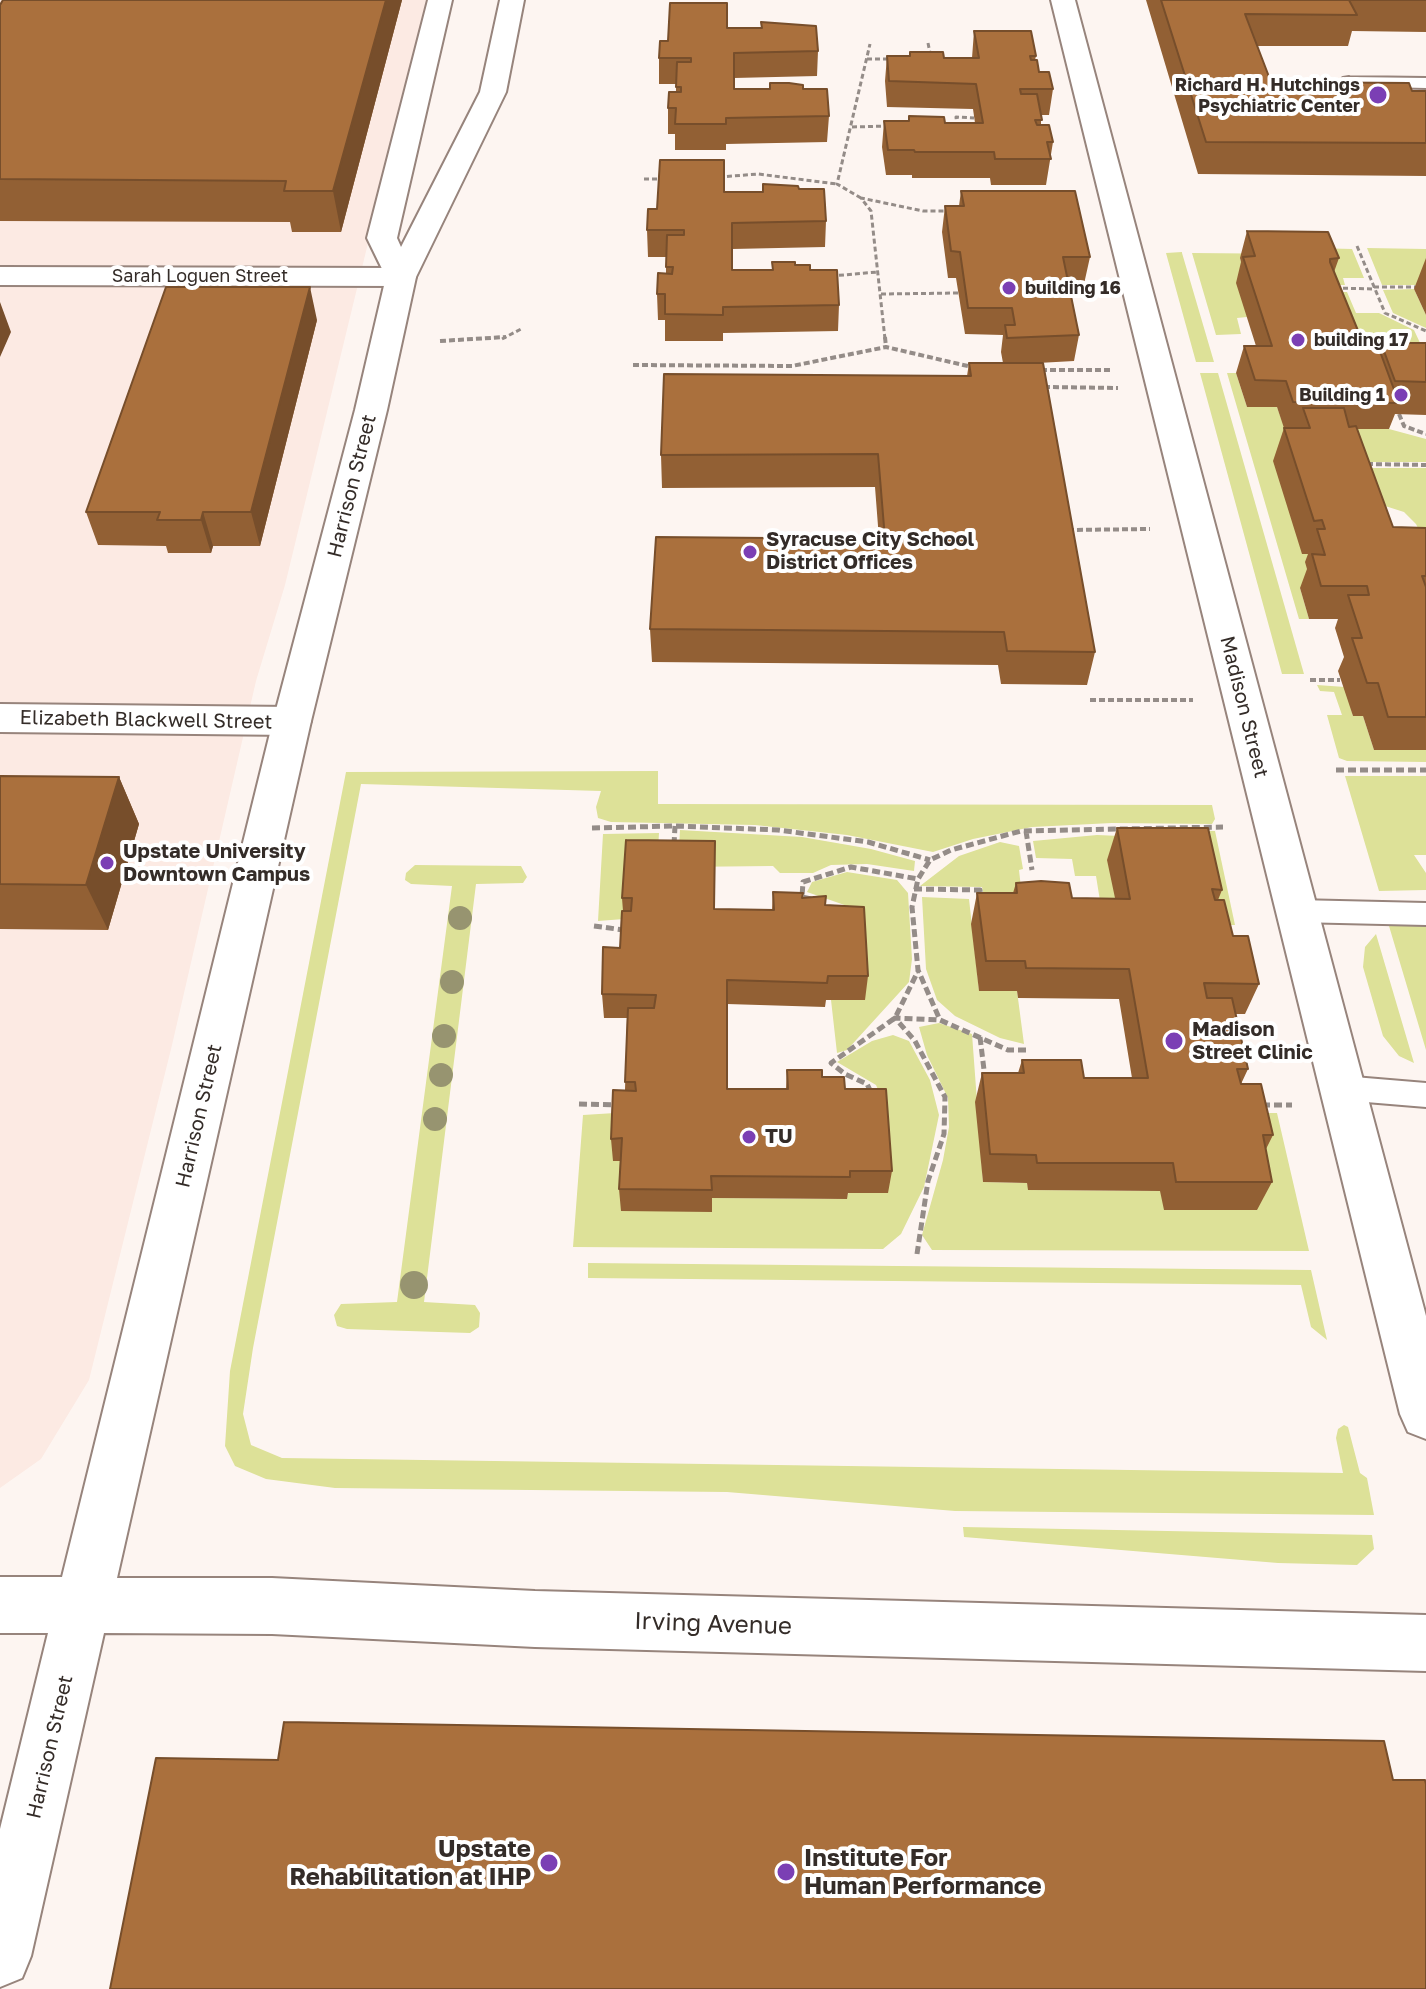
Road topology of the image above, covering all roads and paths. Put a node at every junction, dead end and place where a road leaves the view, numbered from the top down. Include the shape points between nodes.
1 (440, 0) edge
2 (512, 0) edge
3 (1063, 0) edge
4 (928, 43) dead end
5 (870, 44) dead end
6 (867, 59) junction
7 (889, 59) junction
8 (903, 59) edge
9 (931, 60) edge
10 (891, 71) edge
11 (1349, 82) edge
12 (1426, 83) edge
13 (974, 118) edge
14 (852, 127) junction
15 (890, 135) edge
16 (958, 135) edge
17 (711, 178) edge
18 (644, 179) dead end
19 (670, 179) edge
20 (803, 181) junction
21 (837, 184) junction
22 (792, 189) edge
23 (861, 198) junction
24 (954, 211) edge
25 (1357, 246) dead end
26 (878, 272) junction
27 (0, 276) edge
28 (827, 276) edge
29 (835, 276) junction
30 (401, 277) junction
31 (832, 282) edge
32 (1426, 287) edge
33 (1322, 288) edge
34 (1375, 288) junction
35 (959, 293) edge
36 (881, 294) junction
37 (521, 329) dead end
38 (1426, 331) edge
39 (440, 341) dead end
40 (886, 347) junction
41 (633, 365) dead end
42 (981, 370) edge
43 (1027, 370) edge
44 (1119, 370) dead end
45 (1034, 387) edge
46 (1123, 388) dead end
47 (1399, 414) edge
48 (1426, 434) edge
49 (1367, 464) edge
50 (1426, 465) edge
51 (1155, 529) dead end
52 (1060, 530) edge
53 (1310, 680) dead end
54 (1340, 680) dead end
55 (1090, 700) edge
56 (1194, 700) dead end
57 (0, 718) edge
58 (292, 721) junction
59 (1336, 770) dead end
60 (1426, 770) edge
61 (675, 826) junction
62 (1151, 826) junction
63 (1223, 827) dead end
64 (592, 828) dead end
65 (1026, 831) junction
66 (1154, 837) edge
67 (672, 857) edge
68 (930, 860) junction
69 (1032, 870) dead end
70 (918, 879) junction
71 (914, 889) junction
72 (802, 897) junction
73 (817, 901) edge
74 (981, 903) edge
75 (800, 907) edge
76 (1296, 911) junction
77 (1426, 914) edge
78 (594, 926) dead end
79 (633, 931) edge
80 (918, 970) junction
81 (895, 1018) junction
82 (940, 1020) junction
83 (980, 1036) junction
84 (1026, 1050) dead end
85 (1233, 1050) edge
86 (1272, 1050) dead end
87 (1342, 1088) junction
88 (989, 1090) edge
89 (1426, 1095) edge
90 (876, 1102) edge
91 (579, 1104) dead end
92 (627, 1105) edge
93 (1255, 1105) edge
94 (1299, 1105) dead end
95 (917, 1254) dead end
96 (1426, 1414) edge
97 (0, 1605) edge
98 (83, 1606) junction
99 (1426, 1643) edge
100 (0, 1956) edge

1 - 30 street via 382,238
2 - 30 street, Harrison Street via 493,92
3 - 76 street, Madison Street
4 - 9 path
5 - 6 path
6 - 7 path
6 - 14 path
7 - 8 path
7 - 10 path
11 - 12 lane
13 - 16 path via 956,117
14 - 15 path via 890,126
14 - 21 path
17 - 20 path via 758,174
18 - 19 path
20 - 21 path
20 - 22 path
21 - 23 path
23 - 24 path via 923,211
23 - 26 path via 871,211
25 - 34 path
26 - 29 path
26 - 36 path
27 - 30 street, Sarah Loguen Street
28 - 29 path
29 - 31 path
30 - 58 street, Harrison Street
32 - 34 path
33 - 34 path
34 - 38 path via 1385,313
35 - 36 path
36 - 40 path
37 - 39 path via 502,339
40 - 41 path via 792,366
40 - 42 path
43 - 44 path
45 - 46 path
47 - 48 path via 1404,426
49 - 50 path
51 - 52 path
53 - 54 path
55 - 56 path
57 - 58 street, Elizabeth Blackwell Street
58 - 98 street, Harrison Street
59 - 60 path
61 - 64 path
61 - 67 path
61 - 68 path via 868,842
62 - 63 path
62 - 65 path
62 - 66 path
65 - 68 path
65 - 69 path
68 - 70 path
70 - 71 path
70 - 72 path via 851,867 803,882
71 - 74 path via 980,890
71 - 80 path
72 - 73 path
72 - 75 path
76 - 77 lane
76 - 87 street, Madison Street
78 - 79 path
80 - 81 path
80 - 82 path
81 - 82 path
81 - 90 path via 831,1063 867,1084
81 - 95 path via 915,1041 945,1097 944,1134 928,1181
82 - 83 path
83 - 84 path via 1008,1050
83 - 88 path
85 - 86 path
87 - 89 lane
87 - 96 street, Madison Street
91 - 92 path
93 - 94 path
97 - 98 street, Irving Avenue
98 - 99 street, Irving Avenue via 272,1606 535,1619
98 - 100 street, Harrison Street

